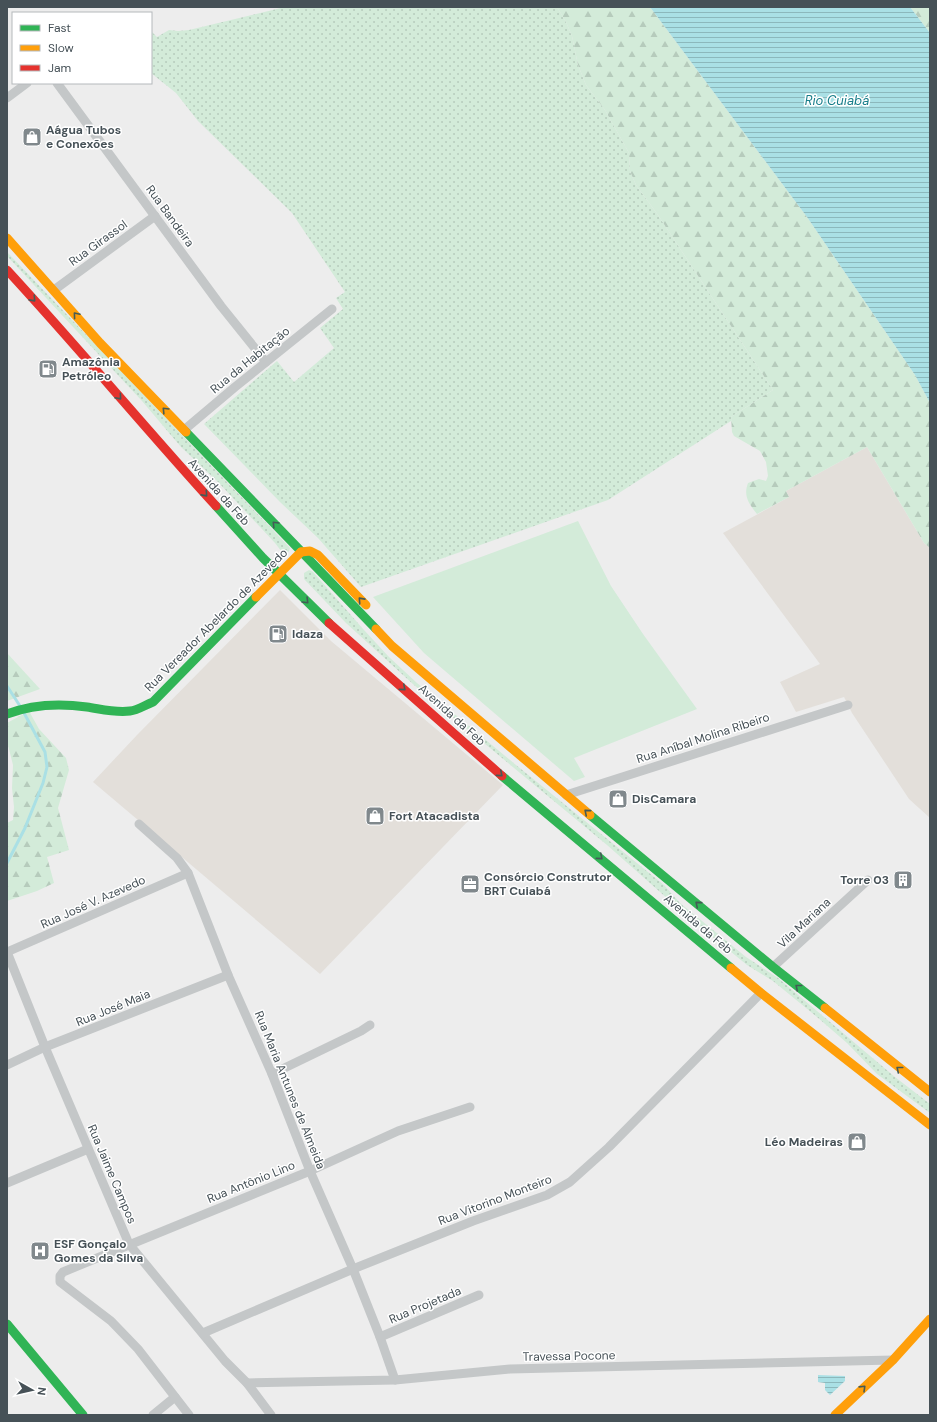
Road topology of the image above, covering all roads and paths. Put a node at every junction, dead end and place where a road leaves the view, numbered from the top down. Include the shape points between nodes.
1 (26, 84) edge
2 (58, 84) edge
3 (7, 98) edge
4 (155, 216) junction
5 (7, 238) edge
6 (7, 270) edge
7 (54, 290) junction
8 (332, 309) dead end
9 (266, 362) junction
10 (184, 430) junction
11 (301, 552) junction
12 (278, 574) junction
13 (848, 705) dead end
14 (8, 714) edge
15 (566, 795) junction
16 (139, 824) dead end
17 (188, 873) junction
18 (868, 880) dead end
19 (7, 952) edge
20 (773, 967) junction
21 (228, 975) junction
22 (761, 993) junction
23 (370, 1025) dead end
24 (45, 1047) junction
25 (7, 1065) edge
26 (272, 1074) junction
27 (927, 1089) edge
28 (470, 1107) dead end
29 (930, 1126) edge
30 (88, 1149) junction
31 (310, 1171) junction
32 (7, 1183) edge
33 (129, 1244) junction
34 (353, 1269) junction
35 (479, 1295) dead end
36 (930, 1319) edge
37 (7, 1324) edge
38 (203, 1333) junction
39 (380, 1337) junction
40 (893, 1360) junction
41 (395, 1380) junction
42 (247, 1383) junction
43 (175, 1397) junction
44 (83, 1415) edge
45 (153, 1415) edge
46 (189, 1415) edge
47 (271, 1415) edge
48 (835, 1415) edge

1 - 3 street
2 - 4 street, Rua Bandeira
4 - 7 street, Rua Girassol
4 - 9 street, Rua Bandeira
5 - 7 main road, Avenida da Feb
6 -> 12 main road, Avenida da Feb via 154,438
10 -> 7 main road, Avenida da Feb via 100,343
8 - 9 street, Rua da Habitação
9 - 10 street, Rua da Habitação
11 -> 10 main road, Avenida da Feb
11 - 12 main road, Rua Vereador Abelardo de Azevedo
15 -> 11 main road, Avenida da Feb via 423,672 400,642 318,555 311,551
12 - 14 main road, Rua Vereador Abelardo de Azevedo via 153,702 137,710 122,712 63,704 41,704
12 -> 22 main road, Avenida da Feb via 340,634 486,762
13 - 15 street, Rua Aníbal Molina Ribeiro
20 -> 15 main road, Avenida da Feb
16 - 17 street, Rua Maria Antunes de Almeida via 177,858
17 - 19 street, Rua José V. Azevedo
17 - 21 street, Rua Maria Antunes de Almeida
18 - 20 street, Vila Mariana
19 - 24 street, Rua Jaime Campos
27 -> 20 main road, Avenida da Feb
21 - 24 street, Rua José Maia
21 - 26 street, Rua Maria Antunes de Almeida
22 - 29 main road, Avenida da Feb
22 - 34 street, Rua Vitorino Monteiro via 609,1147 570,1182 547,1195 472,1221
23 - 26 street
24 - 25 street, Rua José Maia
24 - 30 street, Rua Jaime Campos
26 - 31 street, Rua Maria Antunes de Almeida
28 - 31 street, Rua Antônio Lino via 398,1130
30 - 32 street
30 - 33 street, Rua Jaime Campos
31 - 33 street, Rua Antônio Lino
31 - 34 street, Rua Maria Antunes de Almeida
33 - 38 street, Rua Jaime Campos
33 - 43 street, Rua Antônio Lino via 63,1272 60,1282 111,1321 138,1349
34 - 38 street, Rua Vitorino Monteiro
34 - 39 street, Rua Maria Antunes de Almeida
35 - 39 street, Rua Projetada
36 - 40 main road
37 - 44 main road
38 - 42 street, Rua Jaime Campos
39 - 41 street, Rua Maria Antunes de Almeida
40 - 41 street, Travessa Pocone via 510,1369
48 -> 40 main road
41 - 42 street, Travessa Pocone
42 - 47 street, Rua Jaime Campos
43 - 45 street
43 - 46 street

